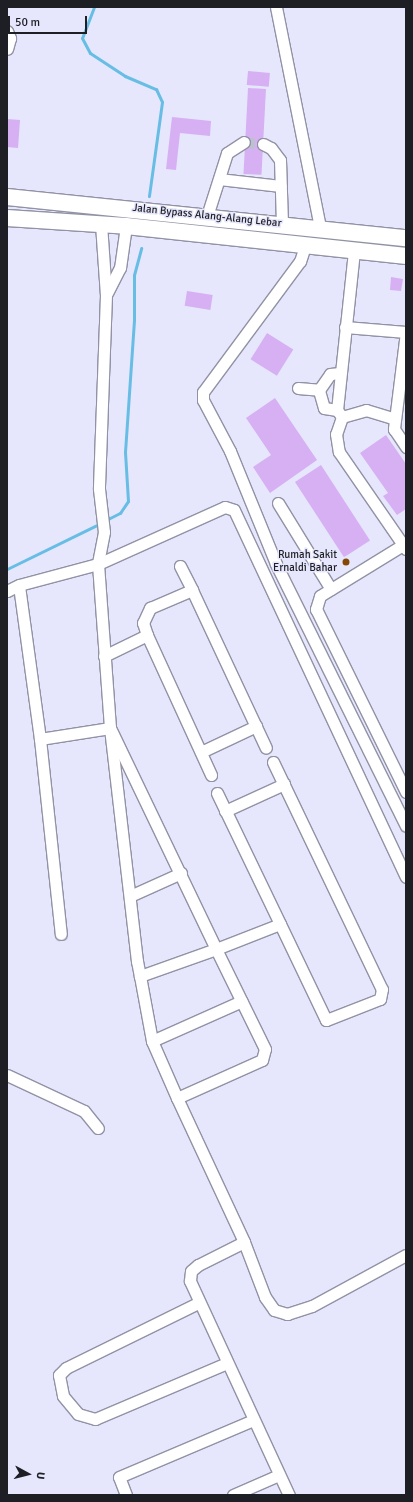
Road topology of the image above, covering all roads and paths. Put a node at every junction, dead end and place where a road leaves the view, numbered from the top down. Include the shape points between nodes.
1 (276, 7) edge
2 (7, 32) edge
3 (7, 49) edge
4 (244, 142) tunnel mouth
5 (263, 144) tunnel mouth
6 (219, 179) junction
7 (281, 186) junction
8 (7, 197) edge
9 (207, 216) junction
10 (7, 218) edge
11 (101, 224) junction
12 (282, 224) junction
13 (130, 226) junction
14 (320, 228) junction
15 (406, 238) edge
16 (305, 246) junction
17 (354, 251) junction
18 (406, 256) edge
19 (106, 295) junction
20 (345, 327) junction
21 (406, 332) edge
22 (340, 373) junction
23 (298, 388) dead end
24 (319, 390) junction
25 (340, 414) junction
26 (395, 419) junction
27 (406, 447) edge
28 (278, 503) dead end
29 (405, 545) edge
30 (98, 564) junction
31 (180, 566) dead end
32 (19, 585) junction
33 (331, 589) junction
34 (192, 590) junction
35 (7, 591) edge
36 (147, 635) junction
37 (104, 656) junction
38 (256, 726) junction
39 (110, 728) junction
40 (40, 739) junction
41 (266, 748) dead end
42 (201, 752) junction
43 (273, 762) dead end
44 (211, 775) dead end
45 (284, 784) junction
46 (406, 792) edge
47 (217, 793) dead end
48 (225, 811) junction
49 (406, 826) edge
50 (181, 873) junction
51 (406, 877) edge
52 (130, 896) junction
53 (280, 924) junction
54 (61, 934) dead end
55 (216, 949) junction
56 (140, 976) junction
57 (242, 1001) junction
58 (152, 1041) junction
59 (7, 1075) edge
60 (177, 1098) junction
61 (98, 1128) dead end
62 (244, 1242) junction
63 (406, 1255) edge
64 (198, 1303) junction
65 (227, 1364) junction
66 (253, 1420) junction
67 (279, 1475) junction
68 (126, 1495) edge
69 (233, 1495) edge
70 (289, 1495) edge

1 - 14 street
2 - 3 street via 10,38
4 - 6 street via 227,153
5 - 7 street via 271,148 280,160
6 - 7 street
6 - 9 street
7 - 12 street
8 - 9 highway, Jalan Bypass Alang-Alang Lebar
9 - 12 highway, Jalan Bypass Alang-Alang Lebar
10 - 11 highway, Jalan Bypass Alang-Alang Lebar
11 - 13 highway, Jalan Bypass Alang-Alang Lebar
11 - 19 street
12 - 14 highway, Jalan Bypass Alang-Alang Lebar
13 - 16 highway, Jalan Bypass Alang-Alang Lebar
13 - 19 street via 120,268
14 - 15 highway, Jalan Bypass Alang-Alang Lebar
16 - 17 highway, Jalan Bypass Alang-Alang Lebar
16 - 49 street via 300,261 204,392 203,400 230,451 276,564
17 - 18 highway, Jalan Bypass Alang-Alang Lebar
17 - 20 street
19 - 30 street via 102,517 104,532
20 - 21 street
20 - 22 street
21 - 26 street
22 - 24 street via 330,374
22 - 25 street
23 - 24 street
24 - 25 street via 324,408
25 - 26 street via 366,410
25 - 29 street via 336,434 339,452
26 - 27 street via 394,429
28 - 33 street
29 - 33 street
30 - 32 street
30 - 37 street
30 - 51 street via 225,507 234,510
31 - 34 street
32 - 35 street
32 - 40 street
33 - 46 street via 320,596 316,609
34 - 36 street via 150,608 143,623
34 - 38 street
36 - 37 street
36 - 42 street
37 - 39 street
38 - 41 street
38 - 42 street
39 - 40 street
39 - 50 street
39 - 52 street
40 - 54 street
42 - 44 street
43 - 45 street
45 - 48 street
45 - 53 street via 382,989 380,998 326,1020
47 - 48 street
48 - 53 street
50 - 52 street
50 - 55 street
52 - 56 street
53 - 55 street
55 - 56 street
55 - 57 street
56 - 58 street
57 - 58 street
57 - 60 street via 265,1049 262,1060
58 - 60 street
59 - 61 street via 84,1111
60 - 62 street
62 - 63 street via 265,1297 274,1310 287,1314 312,1306
62 - 64 street via 191,1271 190,1281
64 - 65 street
64 - 65 street via 66,1368 59,1375 63,1396 78,1414 95,1419
65 - 66 street
66 - 67 street
66 - 68 street via 119,1477
67 - 69 street
67 - 70 street

